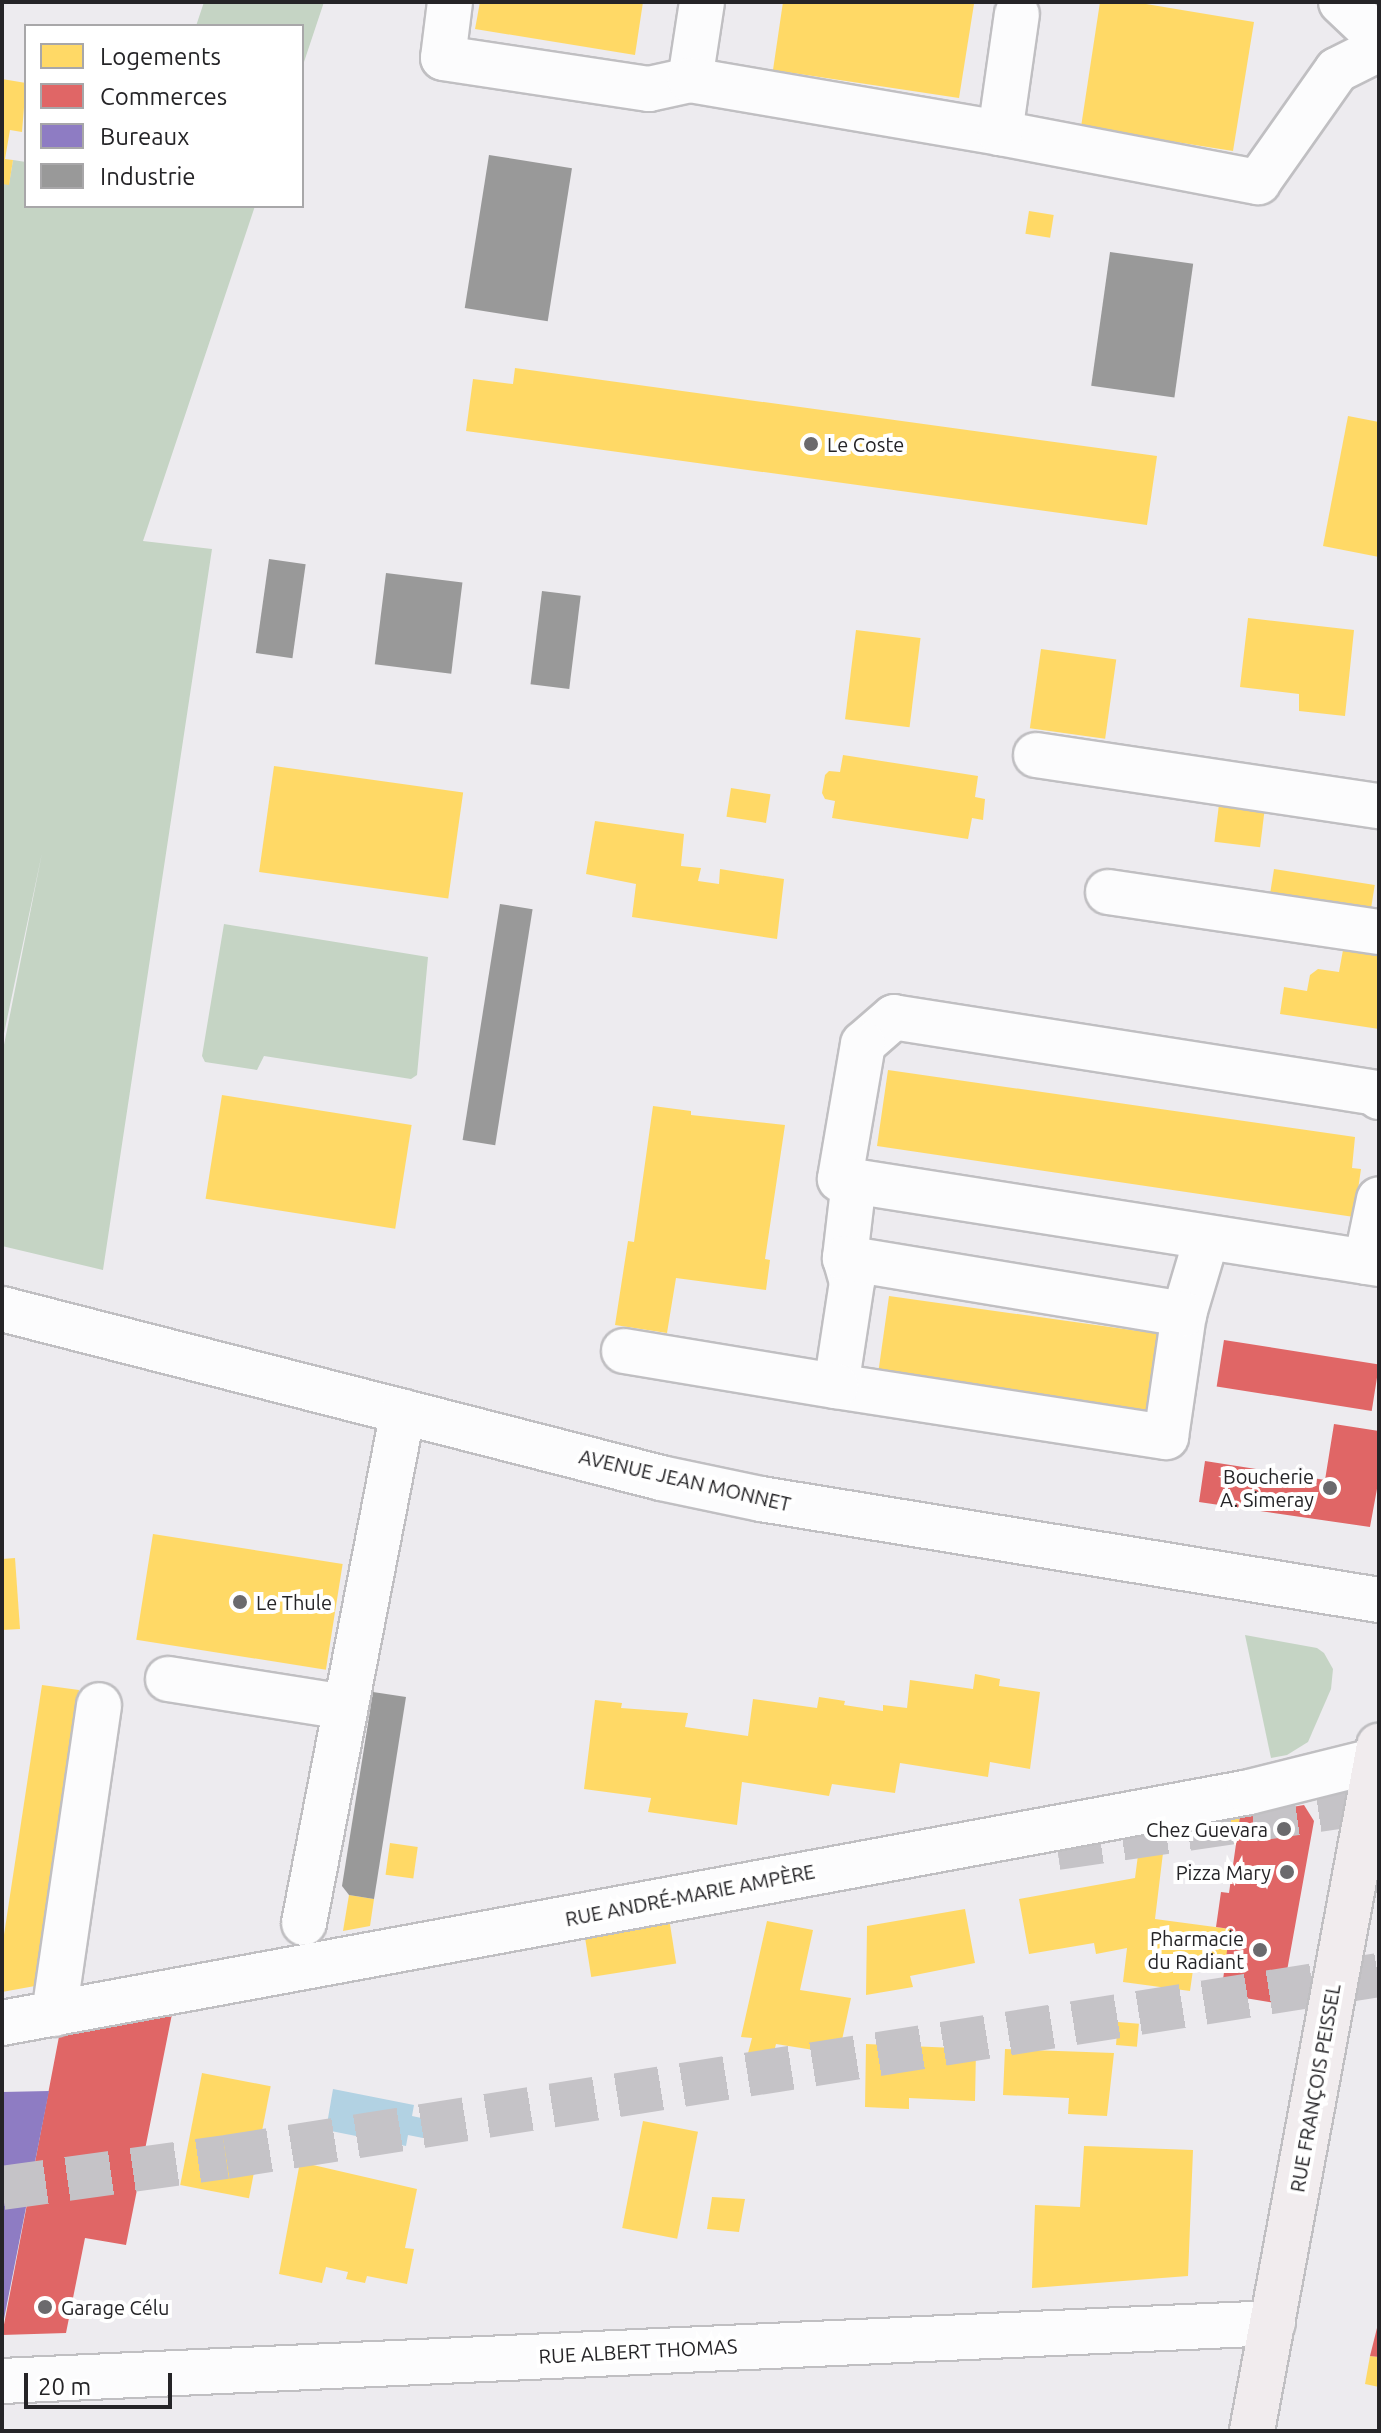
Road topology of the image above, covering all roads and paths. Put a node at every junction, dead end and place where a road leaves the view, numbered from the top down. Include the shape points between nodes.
1 (450, 2) edge
2 (702, 2) edge
3 (1341, 2) edge
4 (1017, 14) dead end
5 (1379, 38) edge
6 (1379, 49) edge
7 (690, 80) junction
8 (1000, 133) junction
9 (1036, 755) dead end
10 (1379, 806) edge
11 (1108, 892) dead end
12 (1379, 932) edge
13 (1379, 1097) edge
14 (854, 1181) junction
15 (1379, 1199) edge
16 (1207, 1237) junction
17 (845, 1258) junction
18 (1372, 1263) edge
19 (2, 1309) edge
20 (1184, 1314) junction
21 (624, 1351) dead end
22 (836, 1386) junction
23 (403, 1411) junction
24 (1379, 1600) edge
25 (168, 1679) dead end
26 (99, 1705) dead end
27 (344, 1707) junction
28 (1378, 1753) edge
29 (304, 1923) dead end
30 (54, 2014) junction
31 (2, 2023) edge
32 (1273, 2323) junction
33 (2, 2381) edge
34 (1252, 2431) edge

1 - 7 street via 443,58 649,89
2 - 7 street
3 - 5 street
4 - 8 street
6 - 8 street via 1337,70 1258,182
7 - 8 street
9 - 10 street
11 - 12 street
13 - 14 street via 894,1017 863,1044 840,1179
14 - 16 street
14 - 17 street
15 - 18 street
16 - 18 street
16 - 20 street
17 - 20 street
17 - 22 street via 852,1282
19 - 23 street, AVENUE JEAN MONNET
20 - 22 street via 1166,1437
21 - 22 street
23 - 24 street, AVENUE JEAN MONNET via 761,1499
23 - 27 street
25 - 27 street
26 - 30 street
27 - 29 street
28 - 30 street, RUE ANDRÉ-MARIE AMPÈRE via 1249,1792
28 - 32 main road, RUE FRANÇOIS PEISSEL
30 - 31 street, RUE ANDRÉ-MARIE AMPÈRE
32 - 33 street, RUE ALBERT THOMAS
32 - 34 main road, RUE FRANÇOIS PEISSEL

